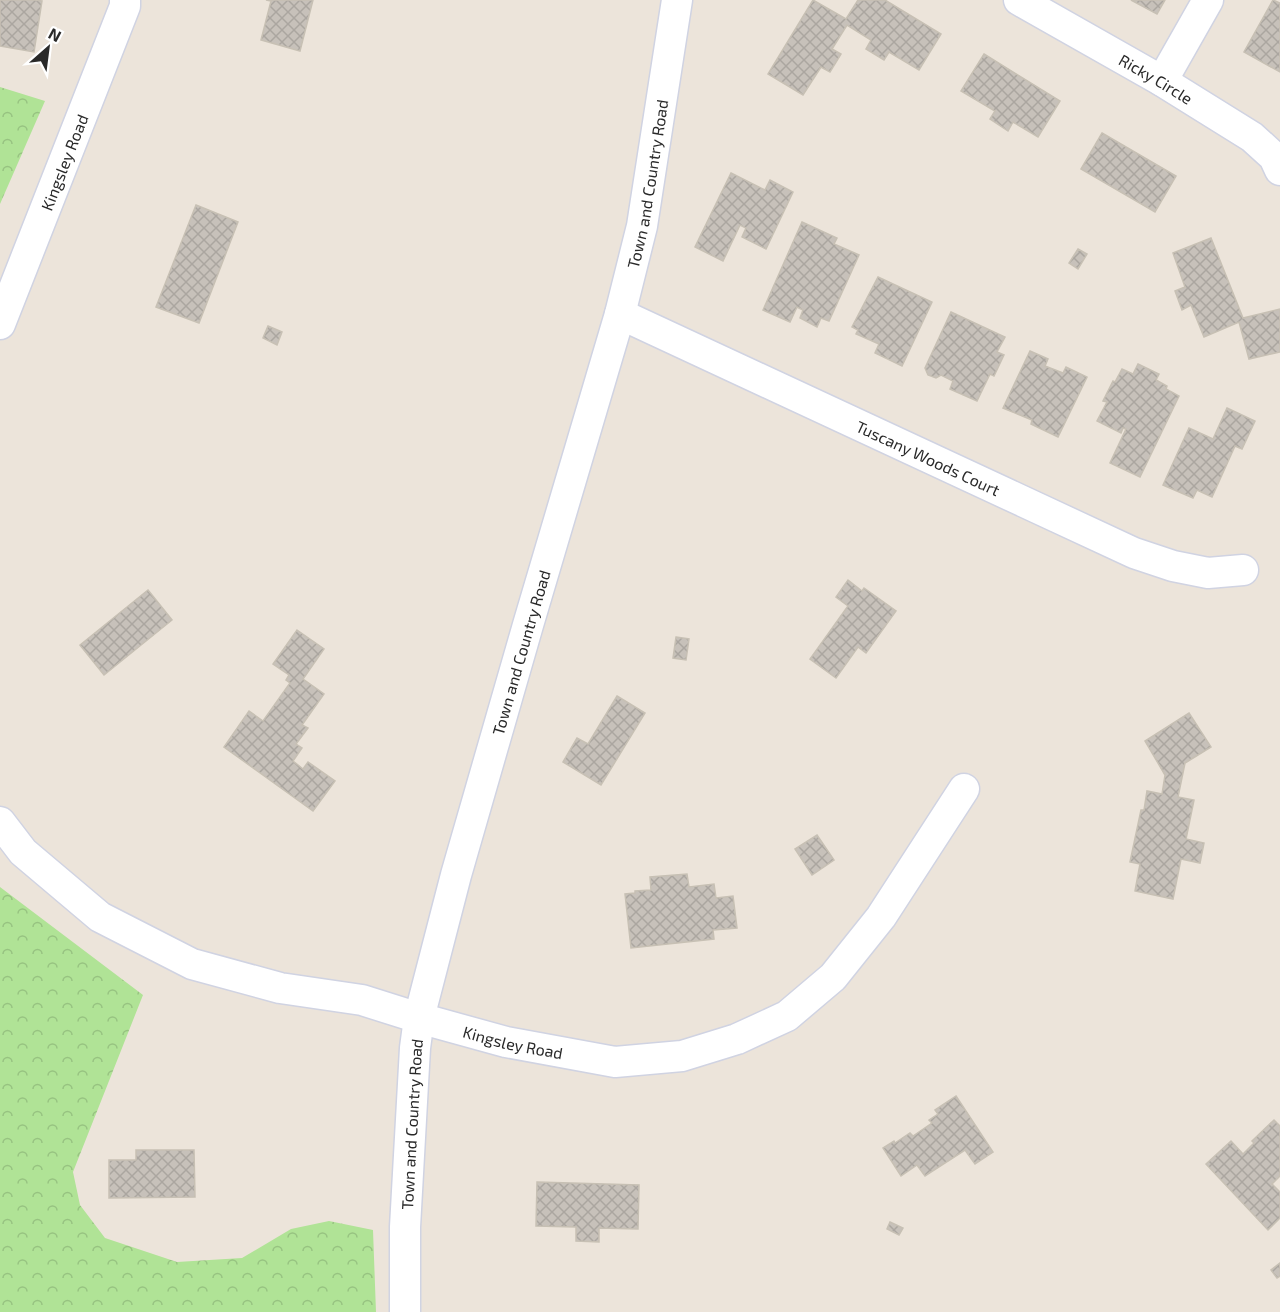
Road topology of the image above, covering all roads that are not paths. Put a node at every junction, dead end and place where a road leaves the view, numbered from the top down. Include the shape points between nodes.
1 (125, 0) edge
2 (677, 0) edge
3 (1019, 0) edge
4 (1208, 0) edge
5 (1162, 81) junction
6 (1280, 170) edge
7 (620, 314) junction
8 (0, 324) edge
9 (1243, 570) dead end
10 (964, 789) dead end
11 (0, 822) edge
12 (419, 1018) junction
13 (405, 1312) edge

1 - 8 street, Kingsley Road
2 - 7 street, Town and Country Road via 642,226
3 - 5 street, Ricky Circle
4 - 5 street
5 - 6 street, Ricky Circle via 1252,137 1274,157
7 - 9 street, Tuscany Woods Court via 1134,553 1208,573
7 - 12 street, Town and Country Road via 456,875
10 - 12 street, Kingsley Road via 881,916 833,977 787,1016 737,1039 682,1056 615,1062 507,1042
11 - 12 street, Kingsley Road via 23,852 100,917 192,964 280,988 362,1000
12 - 13 street, Town and Country Road via 405,1227

